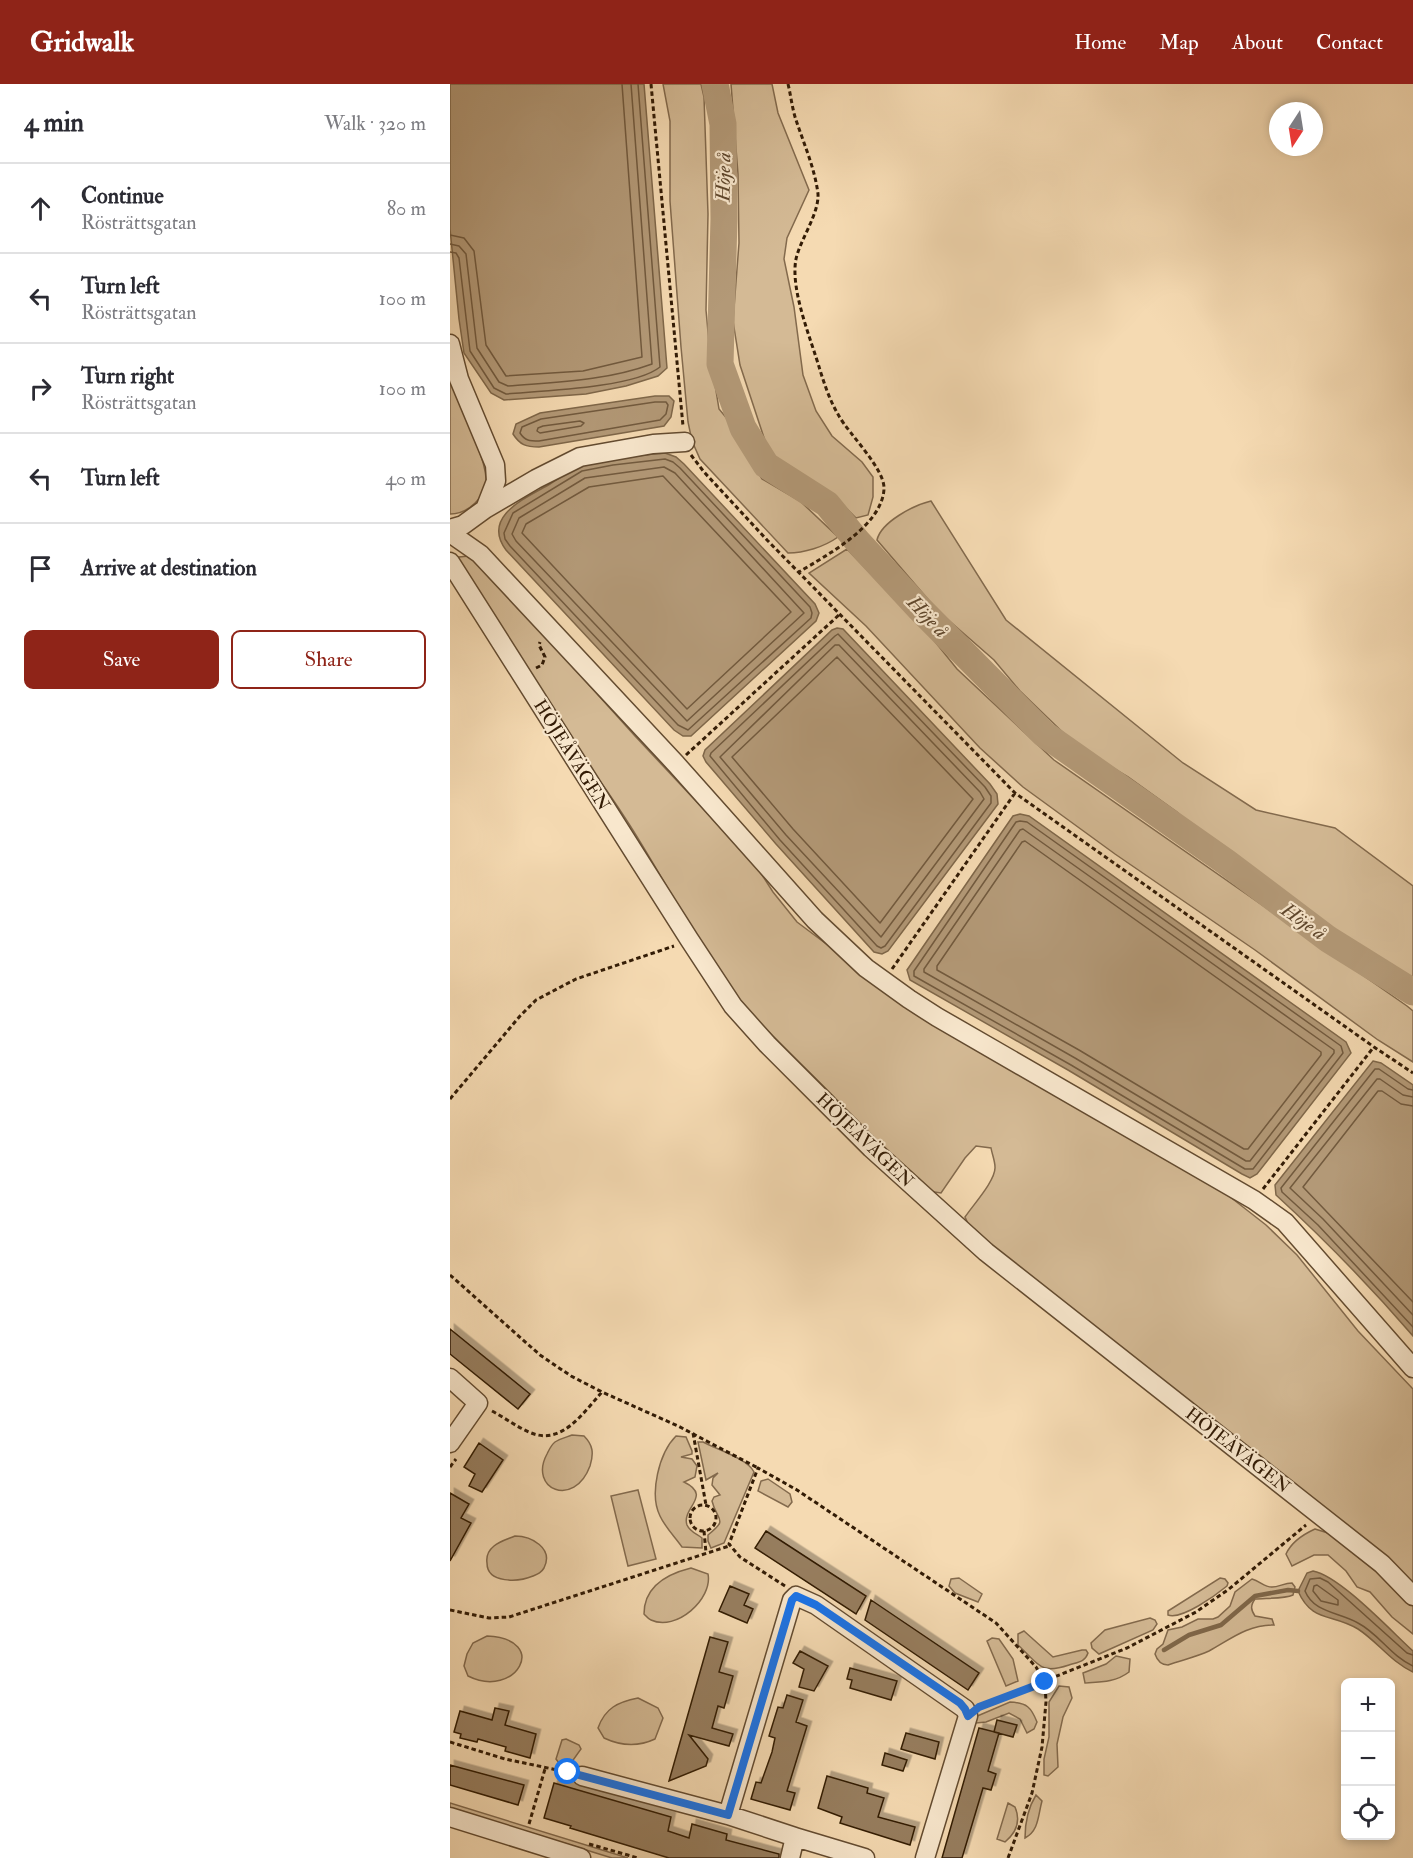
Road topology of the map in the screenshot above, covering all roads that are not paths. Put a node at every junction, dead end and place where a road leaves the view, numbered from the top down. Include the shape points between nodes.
1 (450, 344) edge
2 (685, 442) road end
3 (485, 509) junction
4 (450, 531) edge
5 (450, 562) edge
6 (1413, 1368) edge
7 (450, 1378) edge
8 (450, 1443) edge
9 (1413, 1596) edge
10 (582, 1776) road end
11 (728, 1815) junction
12 (450, 1817) edge
13 (795, 1837) junction
14 (583, 1850) edge
15 (790, 1858) edge
16 (865, 1858) edge
17 (925, 1858) edge

1 - 3 street via 459,379 495,465 496,481
2 - 3 street via 580,457
3 - 4 street
4 - 6 street via 480,554 815,920 866,968 937,1017 1254,1200 1285,1222
5 - 9 street, HÖJEÅVÄGEN via 733,1006 767,1044 871,1148 986,1252 1382,1564
7 - 8 street via 478,1402
10 - 11 street
11 - 13 street
11 - 17 street via 796,1596 816,1605 965,1709 968,1716
12 - 14 street
13 - 15 street
13 - 16 street

